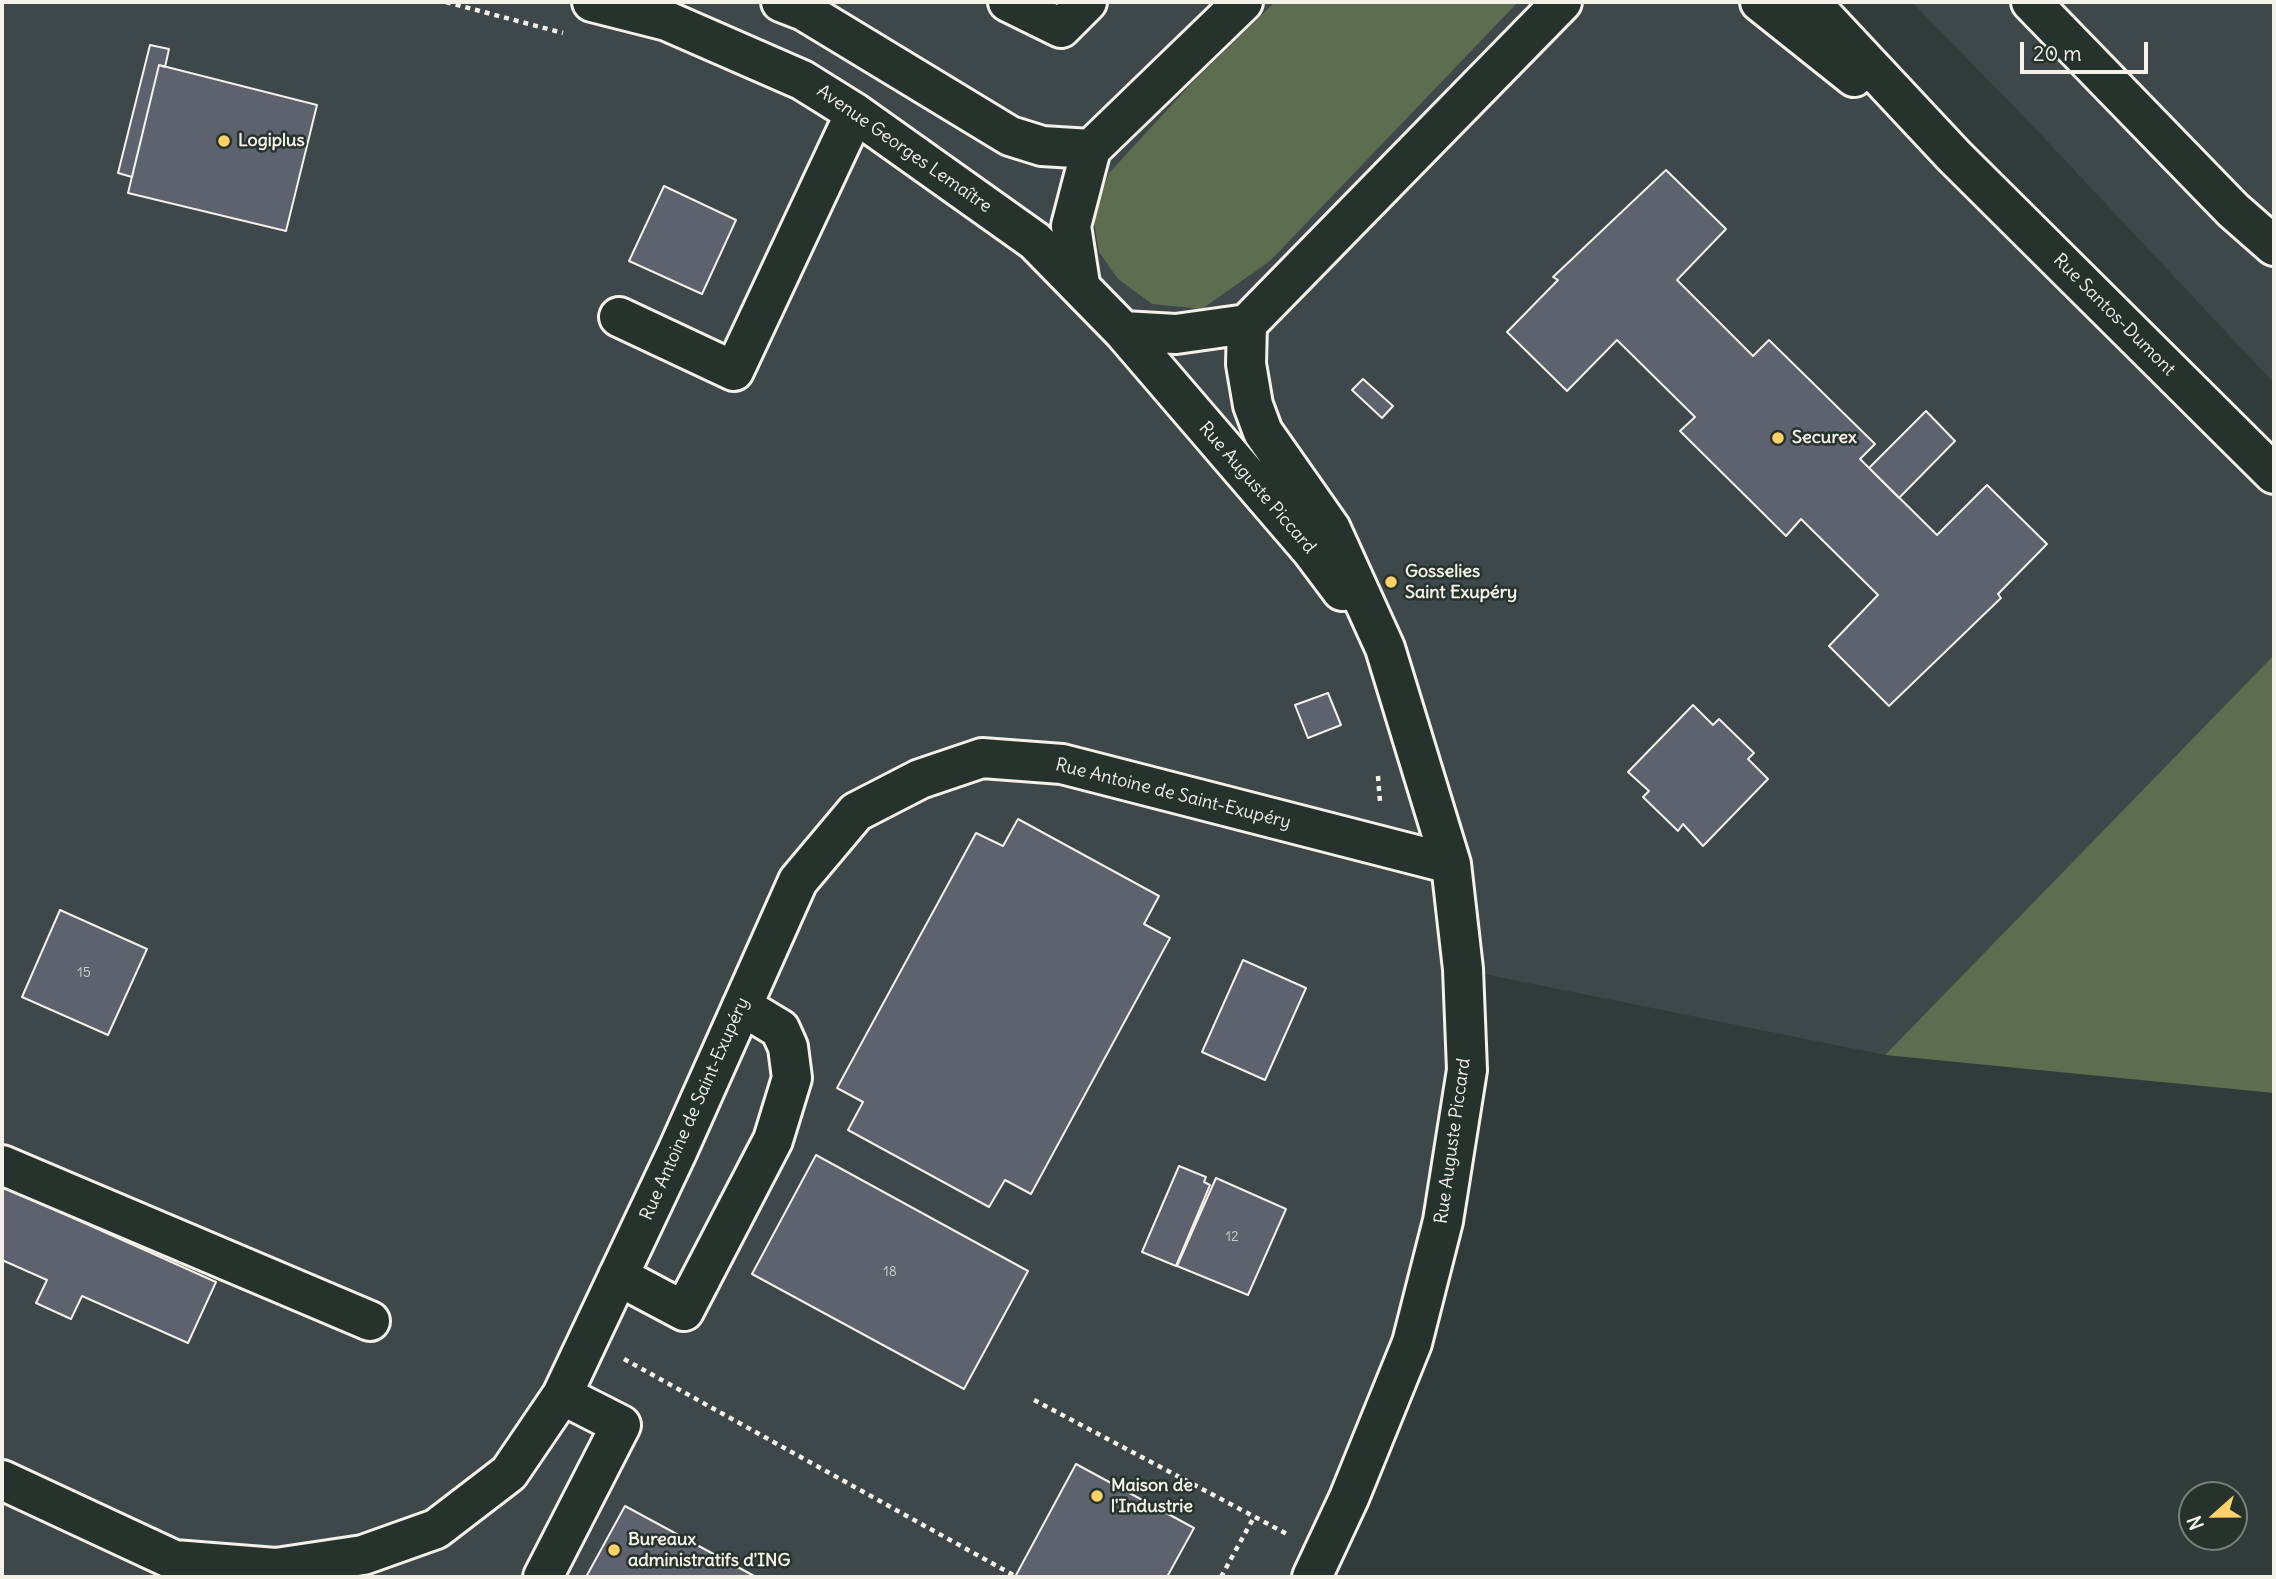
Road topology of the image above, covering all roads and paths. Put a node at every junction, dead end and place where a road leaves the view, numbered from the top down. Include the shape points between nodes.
1 (446, 2) edge
2 (592, 2) edge
3 (1008, 2) edge
4 (1087, 2) edge
5 (1243, 2) edge
6 (1562, 2) edge
7 (1760, 2) edge
8 (1810, 2) edge
9 (2031, 2) edge
10 (798, 5) edge
11 (573, 35) dead end
12 (855, 113) junction
13 (1091, 149) junction
14 (1954, 156) junction
15 (2274, 246) edge
16 (1080, 284) junction
17 (619, 317) dead end
18 (1247, 324) junction
19 (1123, 331) junction
20 (2274, 474) edge
21 (1385, 649) junction
22 (1378, 766) dead end
23 (1382, 846) junction
24 (1451, 864) junction
25 (742, 1006) junction
26 (2, 1165) edge
27 (618, 1276) junction
28 (370, 1321) dead end
29 (588, 1339) junction
30 (562, 1395) junction
31 (1034, 1400) dead end
32 (2, 1480) edge
33 (1254, 1517) junction
34 (1318, 1565) edge
35 (1015, 1576) edge
36 (543, 1577) edge
37 (1221, 1577) edge

1 - 11 path
2 - 12 street, Avenue Georges Lemaître via 667,21 802,80
3 - 4 street via 1061,28
5 - 13 street
6 - 18 street
7 - 14 street, Rue Santos-Dumont
8 - 14 street, Rue Santos-Dumont
9 - 15 street via 2233,210
10 - 13 street via 1010,136 1042,146
12 - 16 street, Avenue Georges Lemaître via 1035,241
12 - 17 street via 734,371
13 - 16 street via 1071,226
14 - 20 street, Rue Santos-Dumont
16 - 19 street, Avenue Georges Lemaître
18 - 19 street via 1176,334
18 - 21 street, Rue Auguste Piccard via 1246,364 1253,405 1264,432 1331,528
19 - 21 street, Rue Auguste Piccard via 1312,551
21 - 24 street, Rue Auguste Piccard
22 - 23 path
23 - 24 street, Rue Antoine de Saint-Exupéry
23 - 25 street, Rue Antoine de Saint-Exupéry via 1062,764 982,758 920,779 856,811 798,881
24 - 34 street, Rue Auguste Piccard via 1464,969 1467,1070 1443,1221 1412,1343
25 - 27 street, Rue Antoine de Saint-Exupéry
25 - 27 street via 780,1029 788,1047 792,1078 773,1140 684,1311
26 - 28 street
27 - 29 street, Rue Antoine de Saint-Exupéry
29 - 30 street, Rue Antoine de Saint-Exupéry
29 - 35 path
30 - 32 street, Rue Antoine de Saint-Exupéry via 509,1473 436,1529 363,1555 276,1568 174,1560
30 - 36 street via 621,1426
31 - 33 path
33 - 34 path
33 - 37 path

